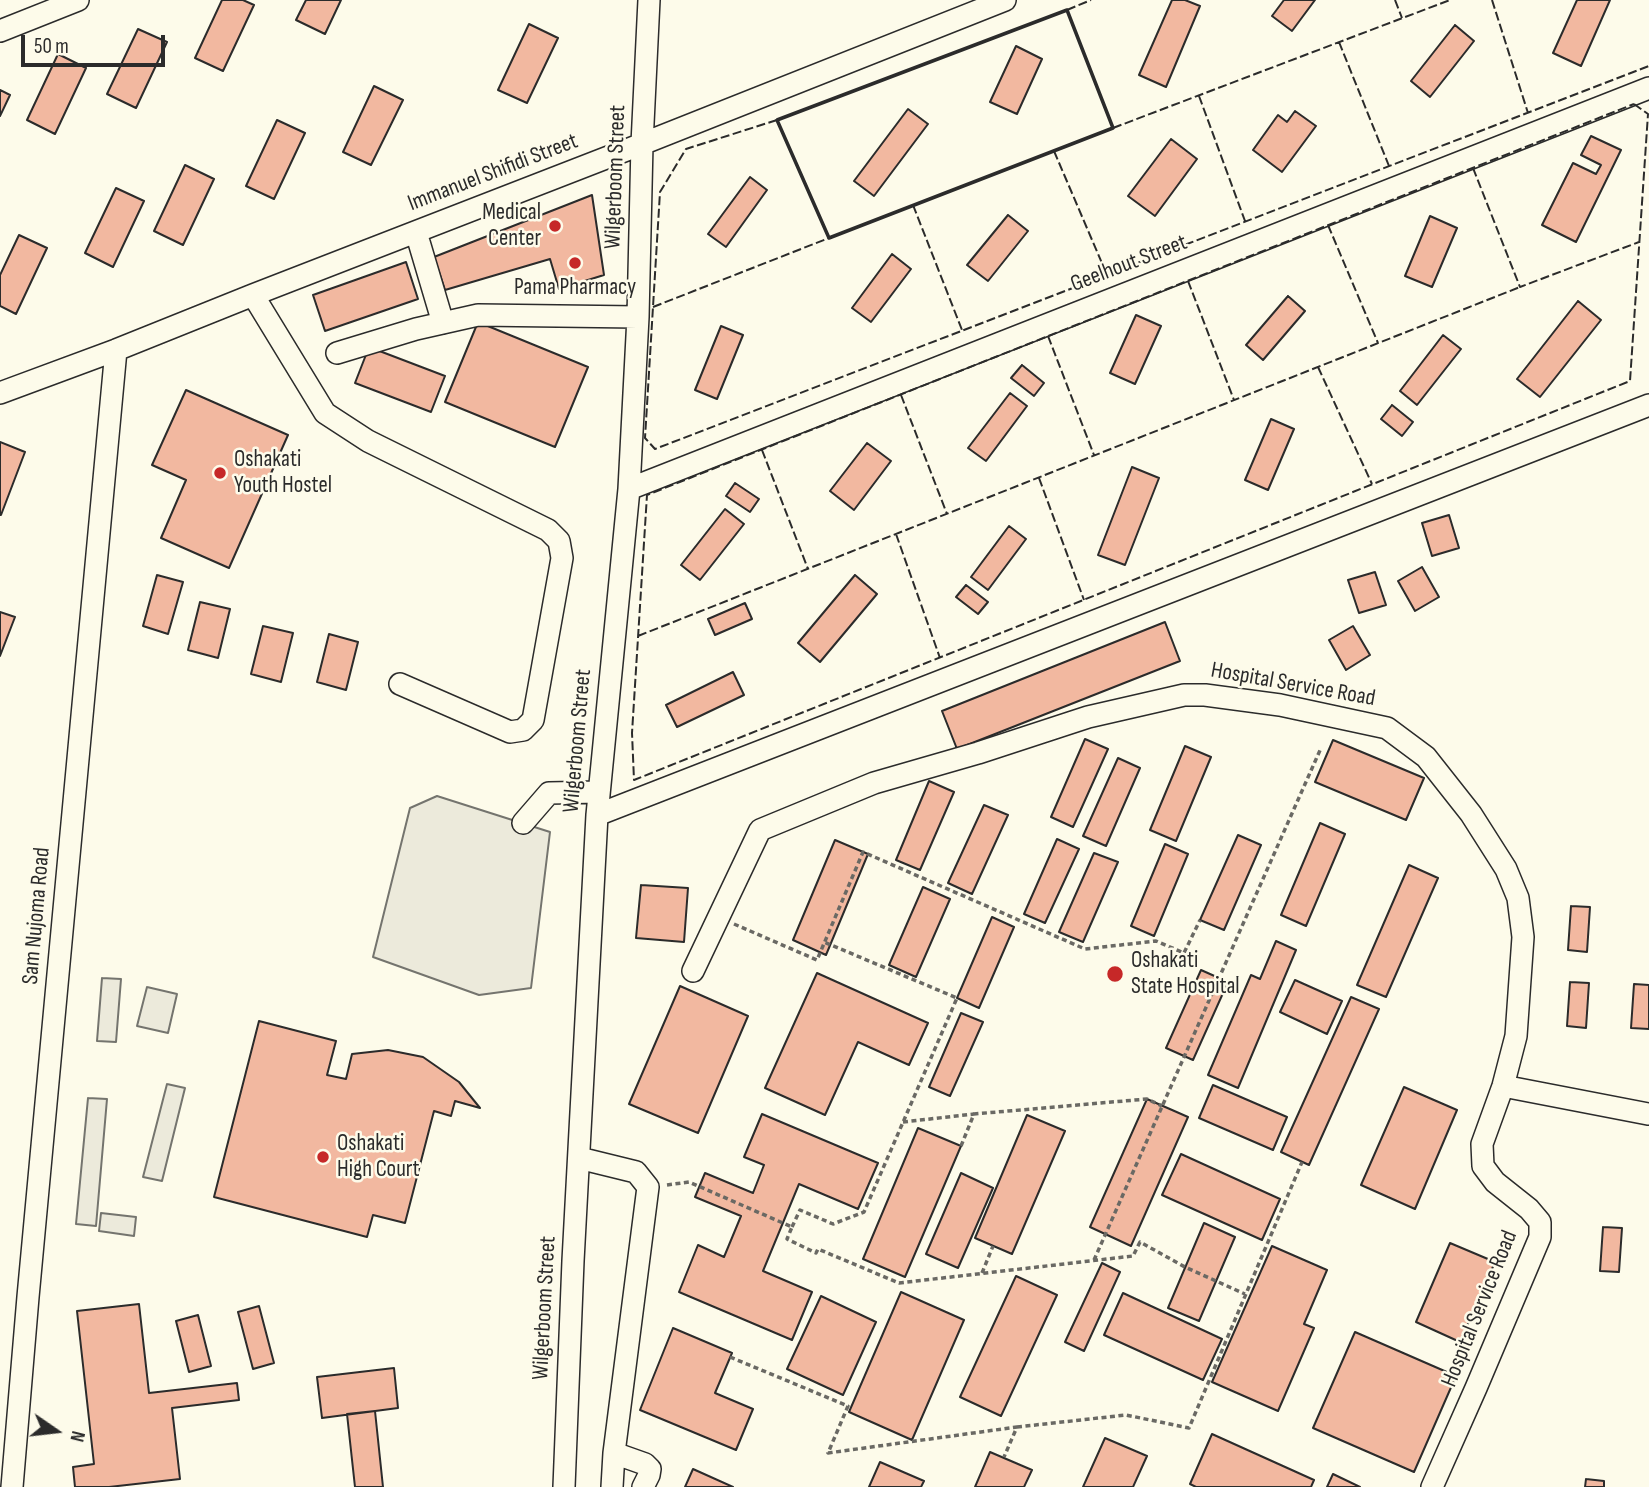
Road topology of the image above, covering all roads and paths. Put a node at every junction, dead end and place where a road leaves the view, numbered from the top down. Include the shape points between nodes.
1 (78, 0) edge
2 (649, 0) edge
3 (1005, 0) edge
4 (0, 31) edge
5 (1649, 88) edge
6 (642, 144) junction
7 (416, 232) junction
8 (253, 295) junction
9 (638, 317) junction
10 (443, 323) junction
11 (117, 350) junction
12 (337, 354) dead end
13 (0, 393) edge
14 (1649, 405) edge
15 (629, 489) junction
16 (400, 684) dead end
17 (1321, 748) dead end
18 (599, 792) junction
19 (597, 815) junction
20 (523, 823) dead end
21 (1200, 920) dead end
22 (733, 924) dead end
23 (824, 942) junction
24 (693, 971) dead end
25 (1503, 1086) junction
26 (1163, 1106) junction
27 (974, 1114) junction
28 (1649, 1114) edge
29 (902, 1122) junction
30 (1649, 1132) edge
31 (961, 1146) dead end
32 (579, 1158) junction
33 (1302, 1162) dead end
34 (648, 1187) junction
35 (792, 1227) junction
36 (993, 1246) dead end
37 (1094, 1260) junction
38 (982, 1273) junction
39 (1245, 1294) junction
40 (730, 1357) dead end
41 (1017, 1427) junction
42 (614, 1453) junction
43 (1004, 1457) dead end
44 (12, 1487) edge
45 (564, 1487) edge
46 (612, 1487) edge
47 (643, 1487) edge
48 (1432, 1487) edge

1 - 4 street
2 - 6 street, Wilgerboom Street
3 - 6 street, Immanuel Shifidi Street
5 - 15 street, Geelhout Street
6 - 7 street, Immanuel Shifidi Street
6 - 9 street, Wilgerboom Street
7 - 8 street, Immanuel Shifidi Street
7 - 10 street
8 - 11 street, Immanuel Shifidi Street
8 - 16 street via 325,413 368,441 548,530 559,541 562,558 533,720 523,730 510,732
9 - 10 street via 478,315
9 - 15 street, Wilgerboom Street
10 - 12 street
11 - 13 street, Immanuel Shifidi Street
11 - 44 street, Sam Nujoma Road
14 - 19 street
15 - 18 street, Wilgerboom Street
17 - 26 path
18 - 19 street, Wilgerboom Street
18 - 20 street via 549,793
19 - 32 street, Wilgerboom Street
21 - 23 path via 1184,953 1156,941 1085,949 863,852
22 - 23 path via 817,960
23 - 29 path via 957,998
24 - 25 street, Hospital Service Road via 760,830 874,783 1088,717 1184,695 1280,705 1387,728 1426,757 1506,869 1518,898 1523,937 1516,1036
25 - 28 street
25 - 48 street, Hospital Service Road via 1482,1143 1483,1166 1540,1222 1540,1237
26 - 27 path via 1147,1099
26 - 37 path
27 - 29 path
27 - 31 path
28 - 30 street
29 - 35 path via 864,1212 833,1224 800,1210
32 - 34 street via 636,1172
32 - 45 street, Wilgerboom Street
33 - 39 path
34 - 35 path via 689,1182
34 - 42 street
35 - 38 path via 787,1239 899,1283
36 - 38 path
37 - 38 path
37 - 39 path via 1133,1256 1140,1242
39 - 41 path via 1189,1428 1126,1415
40 - 41 path via 848,1405 828,1453
41 - 43 path
42 - 46 street
42 - 47 street via 650,1469

